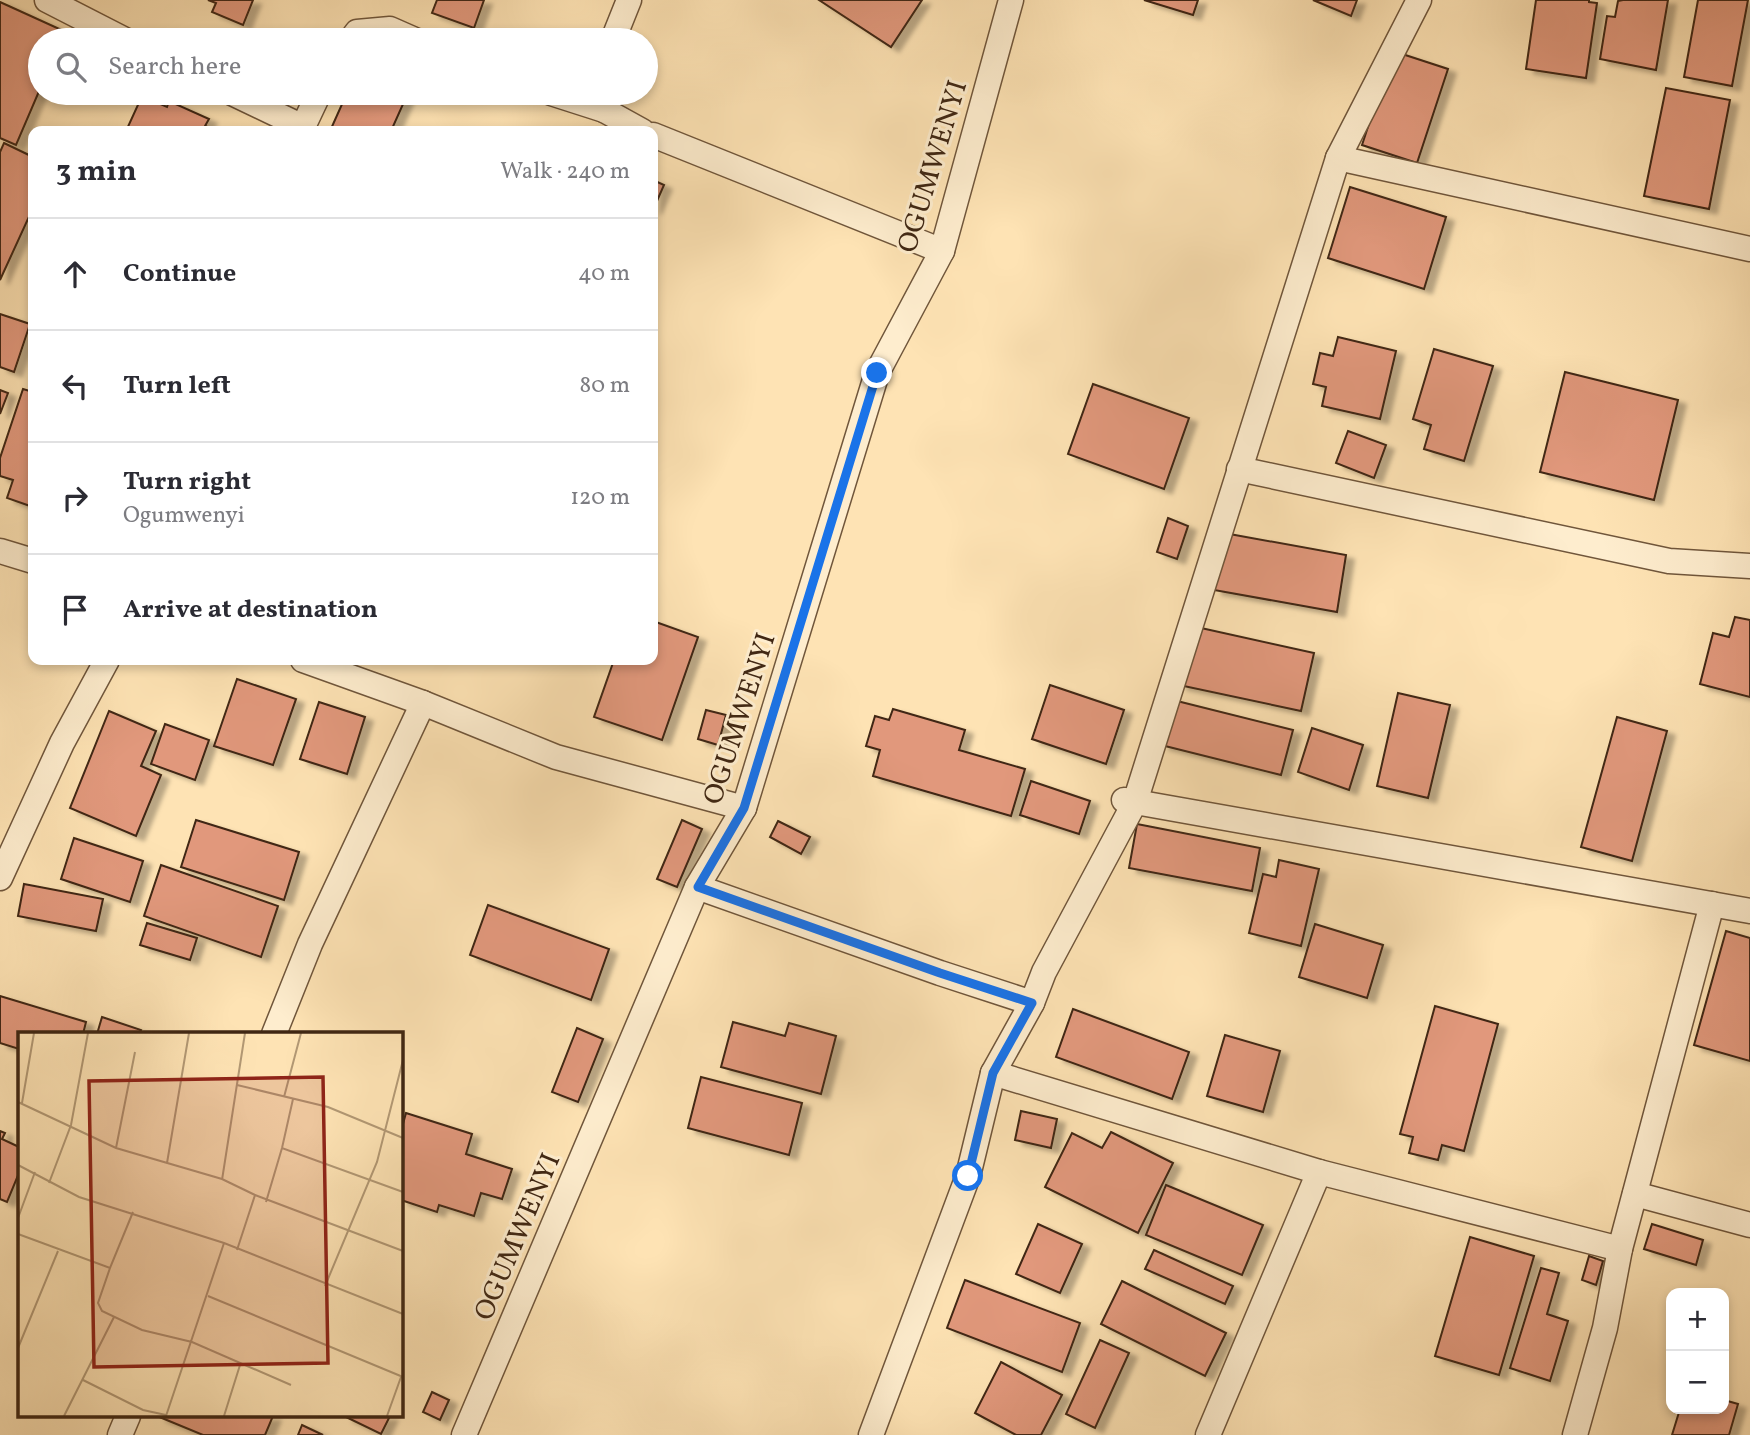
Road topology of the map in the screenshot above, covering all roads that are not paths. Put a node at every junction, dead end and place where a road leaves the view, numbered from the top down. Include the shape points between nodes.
1 (47, 0) edge
2 (629, 0) edge
3 (1011, 0) edge
4 (1419, 0) edge
5 (102, 28) edge
6 (618, 28) edge
7 (255, 105) edge
8 (314, 105) edge
9 (609, 105) edge
10 (296, 126) edge
11 (304, 126) edge
12 (636, 126) edge
13 (658, 137) edge
14 (1338, 158) junction
15 (1750, 249) edge
16 (942, 251) junction
17 (1239, 470) junction
18 (0, 551) edge
19 (28, 559) edge
20 (1750, 566) edge
21 (104, 665) edge
22 (317, 665) edge
23 (423, 703) junction
24 (1135, 802) junction
25 (744, 808) junction
26 (0, 878) edge
27 (698, 887) junction
28 (1713, 904) junction
29 (1750, 911) edge
30 (1032, 1003) junction
31 (275, 1032) edge
32 (993, 1073) junction
33 (1320, 1172) junction
34 (1635, 1194) junction
35 (1750, 1225) edge
36 (1620, 1249) junction
37 (127, 1418) edge
38 (472, 1432) edge
39 (120, 1435) edge
40 (871, 1435) edge
41 (1208, 1435) edge
42 (1575, 1435) edge

1 - 5 street
2 - 6 street
3 - 16 street, OGUMWENYI
4 - 14 street
7 - 10 street
8 - 11 street
9 - 12 street
13 - 16 street
14 - 15 street
14 - 17 street
16 - 25 street, OGUMWENYI via 877,373
17 - 20 street via 1669,561
17 - 24 street
18 - 19 street
21 - 26 street via 62,743
22 - 23 street
23 - 25 street via 556,757
23 - 31 street via 310,944
24 - 28 street via 1124,800
24 - 30 street
25 - 27 street, OGUMWENYI
27 - 30 street
27 - 38 street, OGUMWENYI
28 - 29 street
28 - 34 street
30 - 32 street
32 - 33 street
32 - 40 street via 968,1176
33 - 36 street
33 - 41 street
34 - 35 street
34 - 36 street
36 - 42 street via 1605,1328
37 - 39 street

